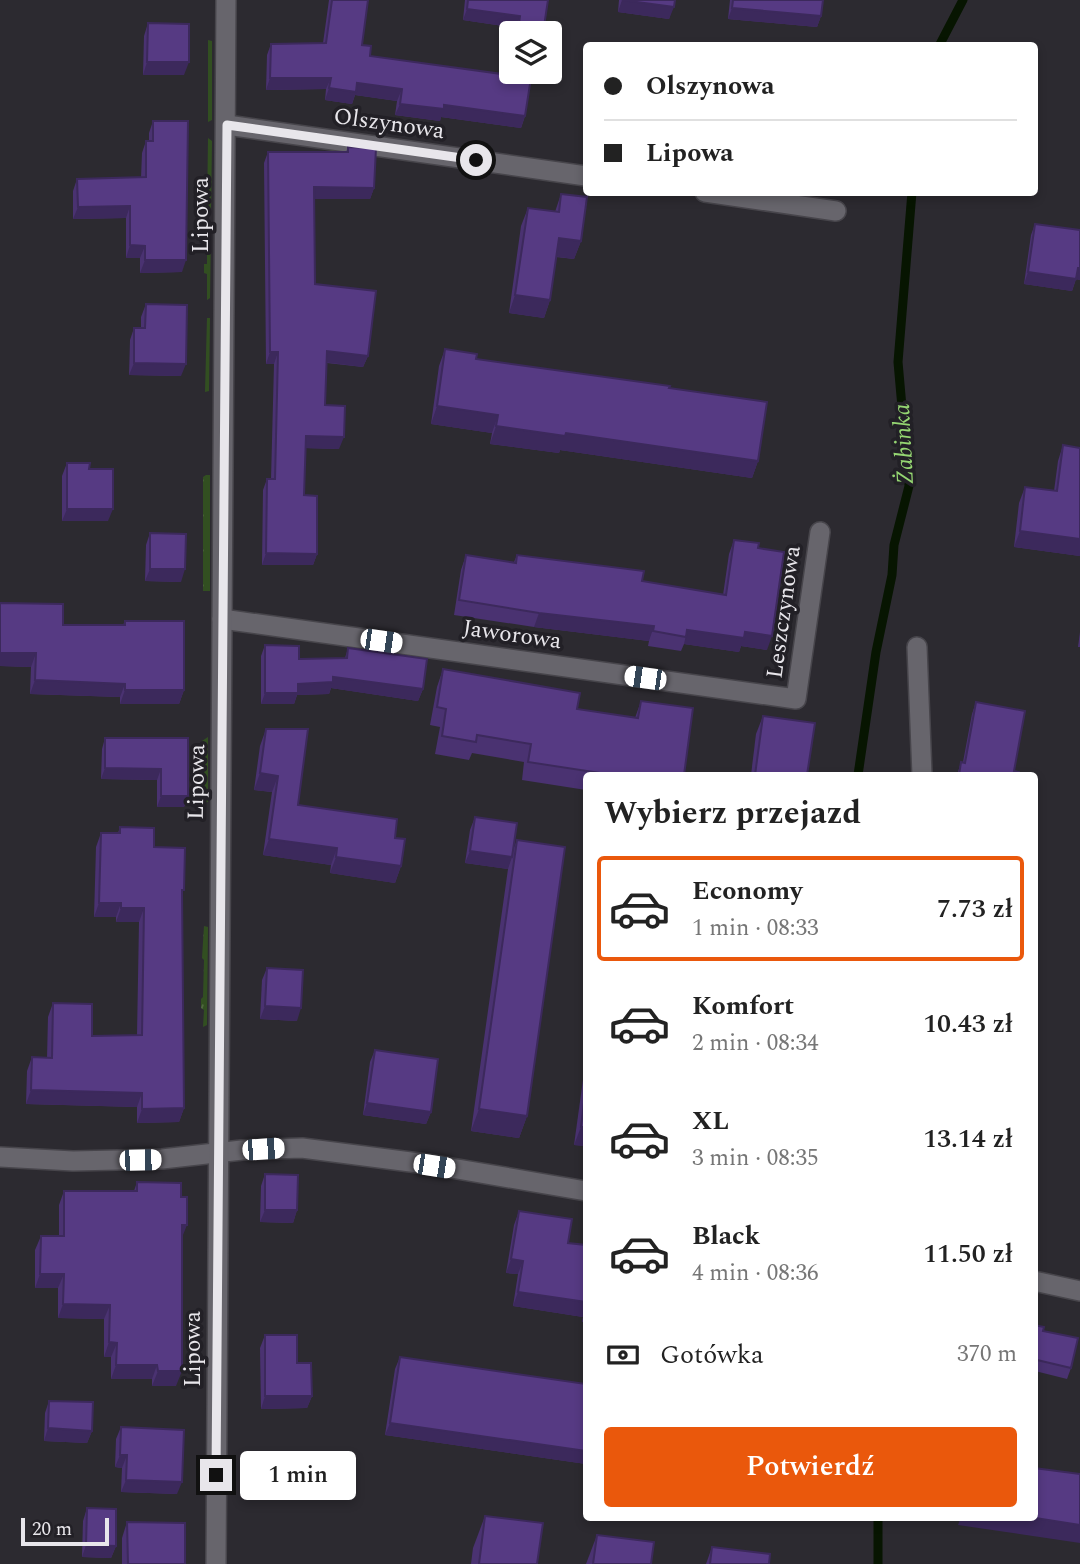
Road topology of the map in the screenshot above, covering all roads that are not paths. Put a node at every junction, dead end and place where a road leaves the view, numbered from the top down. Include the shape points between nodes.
1 (226, 0) edge
2 (227, 125) junction
3 (583, 176) edge
4 (733, 196) edge
5 (836, 211) dead end
6 (820, 532) dead end
7 (222, 619) junction
8 (917, 647) dead end
9 (796, 699) joint
10 (922, 772) edge
11 (218, 1152) junction
12 (0, 1157) edge
13 (583, 1191) edge
14 (1038, 1282) edge
15 (1080, 1291) edge
16 (216, 1564) edge

1 - 2 street, Lipowa
2 - 3 street, Olszynowa
2 - 7 street, Lipowa
4 - 5 street
6 - 9 street, Leszczynowa
7 - 9 street, Jaworowa
7 - 11 street, Lipowa
8 - 10 street
11 - 12 street via 72,1161
11 - 13 street via 324,1150
11 - 16 street, Lipowa
14 - 15 street

